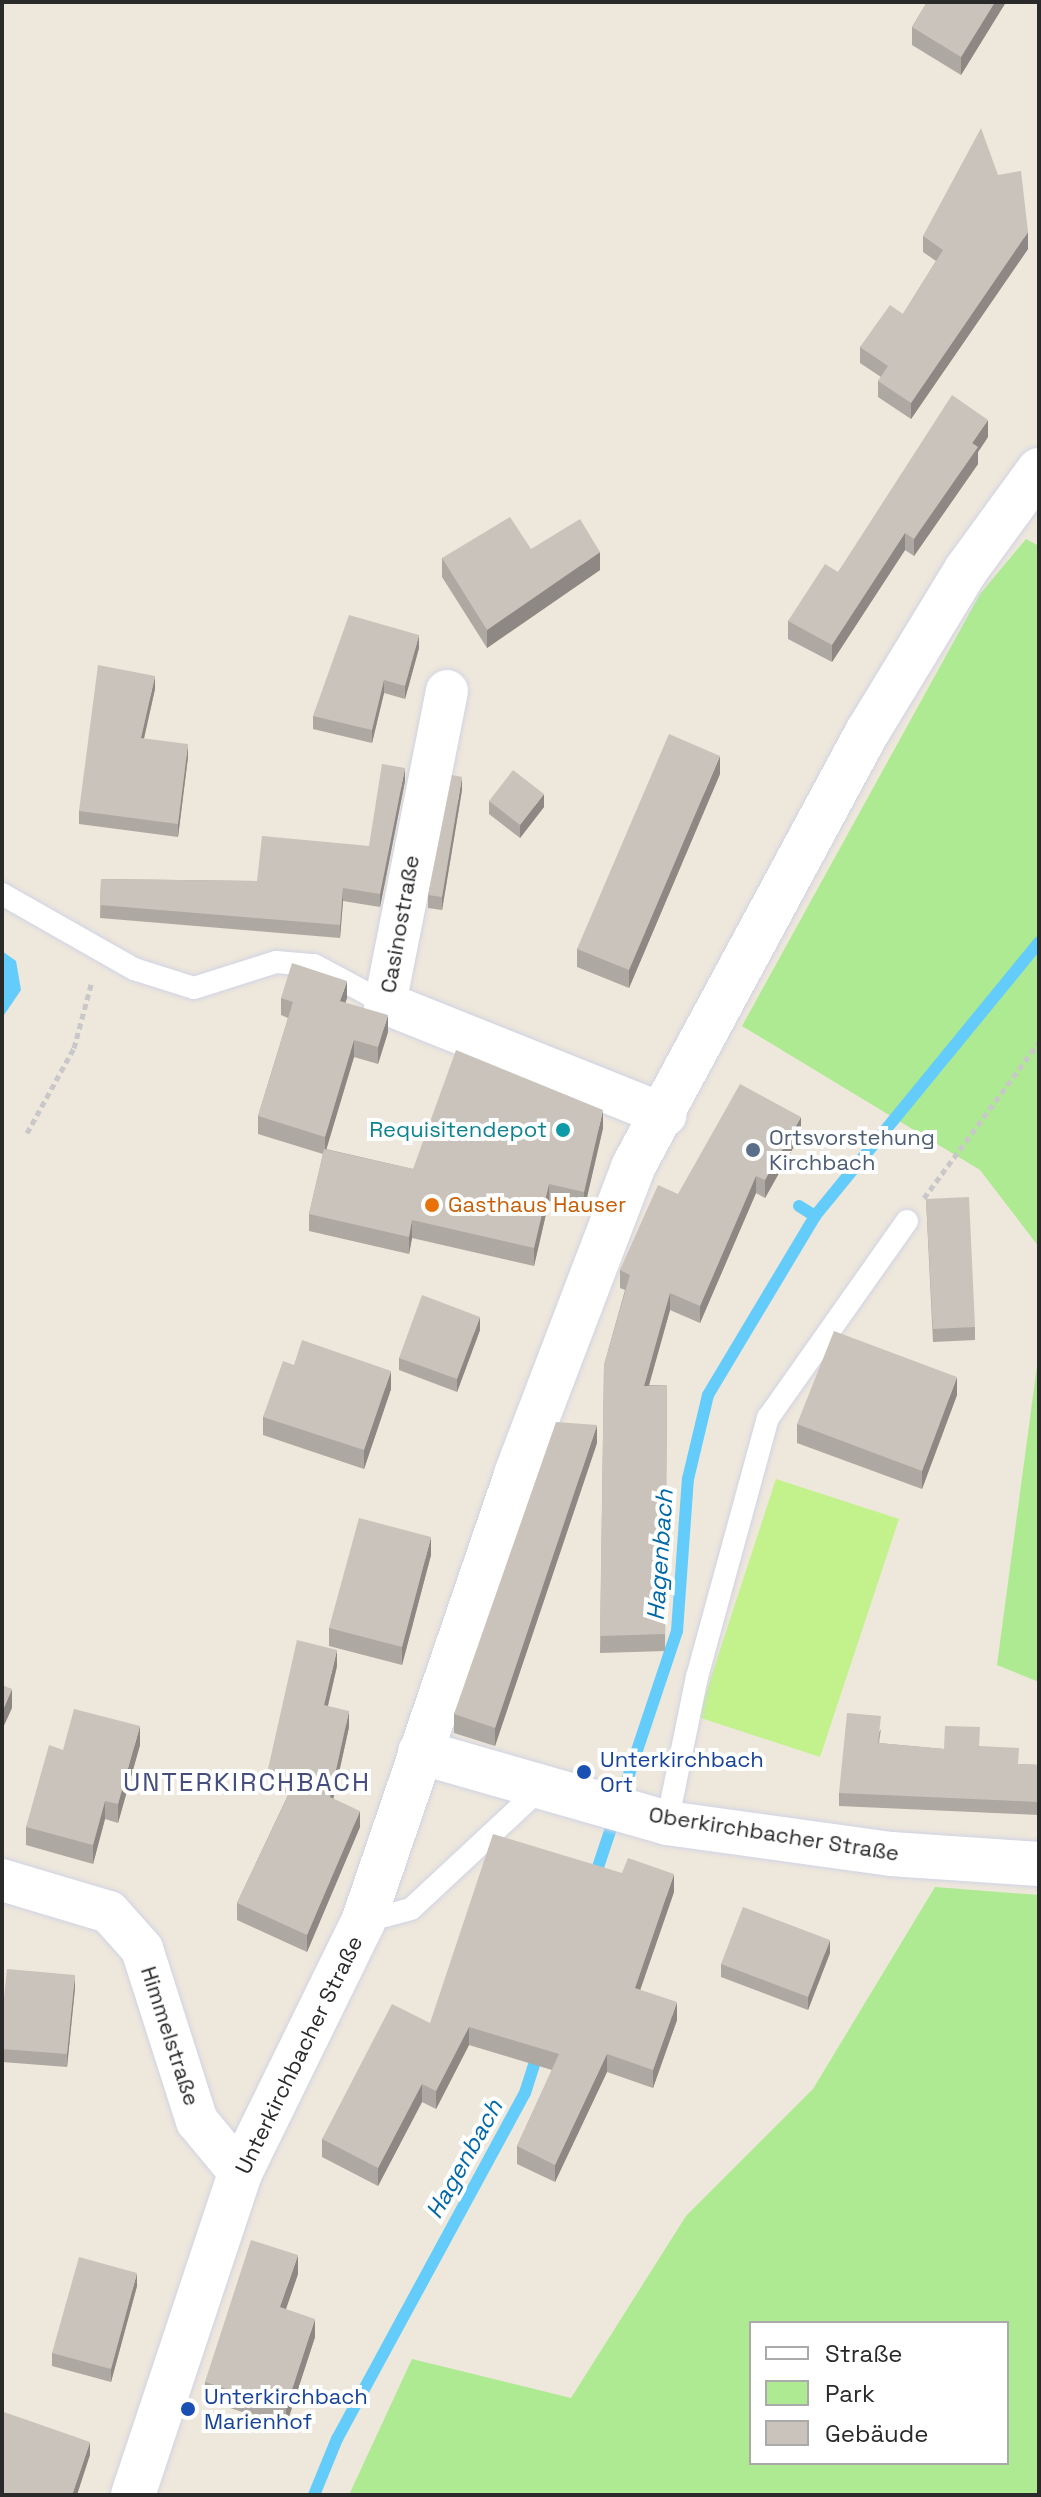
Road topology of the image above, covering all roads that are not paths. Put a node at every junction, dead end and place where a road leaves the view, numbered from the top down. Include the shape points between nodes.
1 (1039, 470) edge
2 (447, 691) dead end
3 (2, 894) edge
4 (385, 1003) junction
5 (665, 1115) junction
6 (907, 1221) road end
7 (420, 1752) junction
8 (542, 1787) junction
9 (667, 1823) junction
10 (1039, 1864) edge
11 (2, 1880) edge
12 (363, 1922) junction
13 (240, 2173) junction
14 (133, 2495) edge

1 - 5 street, Unterkirchbacher Straße via 966,570 868,731
2 - 4 street, Casinostraße
3 - 4 lane via 96,948 194,988 276,962 314,965
4 - 5 street, Casinostraße
5 - 7 street, Unterkirchbacher Straße via 633,1167 516,1474
6 - 9 lane via 768,1418 697,1677
7 - 8 street, Oberkirchbacher Straße
7 - 12 street, Unterkirchbacher Straße
8 - 9 street, Oberkirchbacher Straße
8 - 12 lane via 411,1909
9 - 10 street, Oberkirchbacher Straße via 891,1854
11 - 13 street, Himmelstraße via 109,1912 142,1949 197,2121
12 - 13 street, Unterkirchbacher Straße
13 - 14 street, Unterkirchbacher Straße

